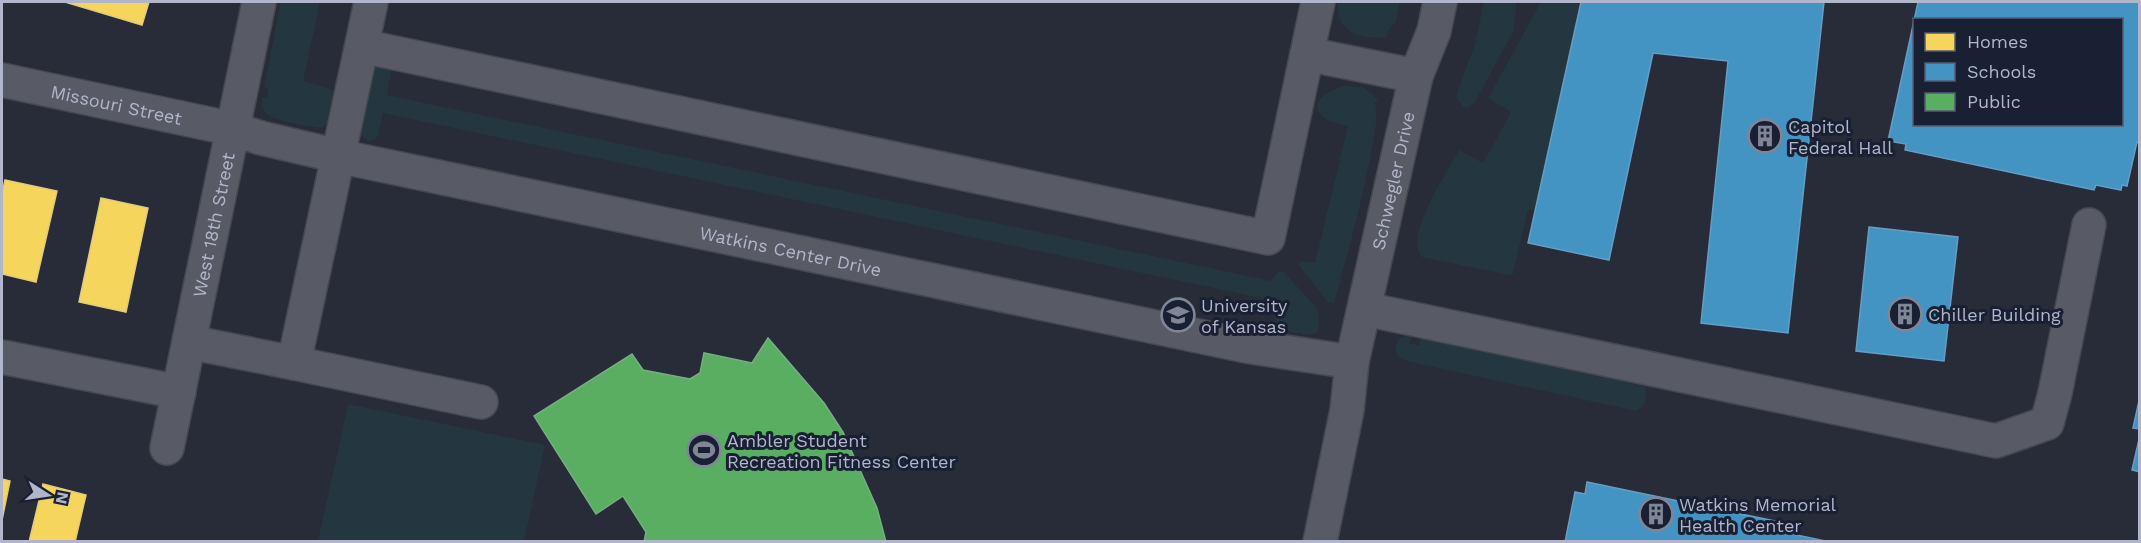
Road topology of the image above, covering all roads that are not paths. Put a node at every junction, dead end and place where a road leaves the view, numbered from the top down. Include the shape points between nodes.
1 (259, 2) edge
2 (371, 2) edge
3 (1318, 2) edge
4 (1440, 2) edge
5 (362, 46) junction
6 (1307, 54) junction
7 (1416, 76) junction
8 (2, 80) edge
9 (233, 129) junction
10 (338, 156) junction
11 (2089, 225) dead end
12 (1365, 309) junction
13 (189, 342) junction
14 (2, 357) edge
15 (1352, 362) junction
16 (294, 363) junction
17 (179, 392) junction
18 (481, 402) dead end
19 (167, 448) dead end
20 (1320, 542) edge

1 - 9 street, West 18th Street
2 - 5 street
3 - 6 street
4 - 7 street, Schwegler Drive via 1434,31
5 - 6 street via 1268,238
5 - 10 street
6 - 7 street
7 - 12 street, Schwegler Drive
8 - 9 street, Missouri Street
9 - 10 street, Watkins Center Drive
9 - 13 street, West 18th Street
10 - 15 street, Watkins Center Drive via 1251,347
10 - 16 street
11 - 12 street via 2047,423 1996,441
12 - 15 street, Schwegler Drive
13 - 16 street
13 - 17 street, West 18th Street
14 - 17 street
15 - 20 street, Schwegler Drive via 1347,410
16 - 18 street
17 - 19 street, West 18th Street

